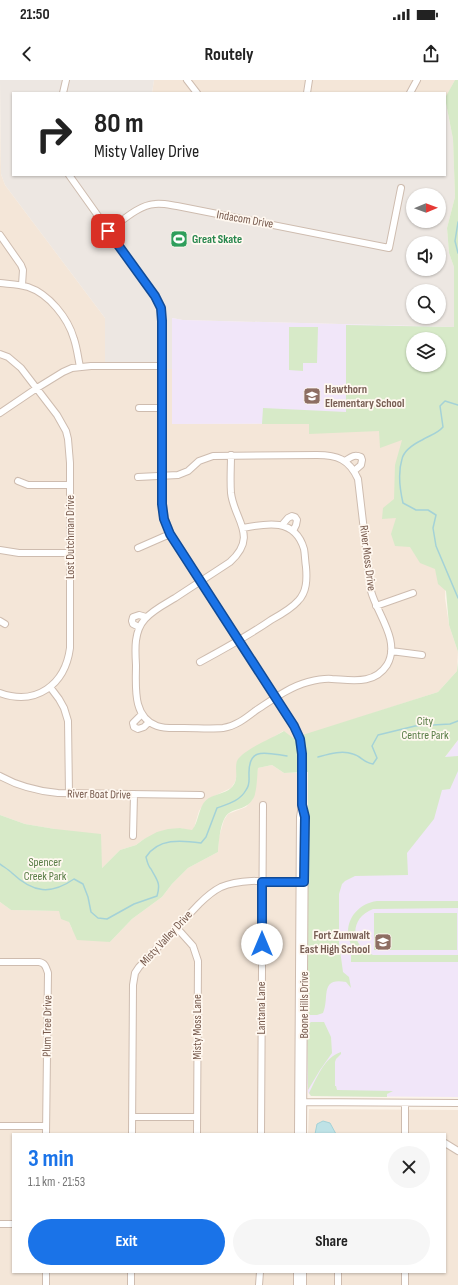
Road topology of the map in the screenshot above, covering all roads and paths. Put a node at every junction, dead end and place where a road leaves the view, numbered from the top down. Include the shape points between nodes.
1 (66, 80) edge
2 (187, 80) edge
3 (309, 80) edge
4 (417, 80) edge
5 (63, 92) edge
6 (196, 92) edge
7 (306, 92) edge
8 (411, 92) edge
9 (69, 176) edge
10 (401, 188) dead end
11 (108, 231) junction
12 (0, 235) edge
13 (0, 284) edge
14 (22, 286) junction
15 (0, 354) edge
16 (80, 366) junction
17 (162, 366) junction
18 (36, 388) junction
19 (139, 408) dead end
20 (162, 408) junction
21 (0, 412) edge
22 (232, 455) junction
23 (345, 462) junction
24 (354, 471) junction
25 (138, 477) dead end
26 (162, 477) junction
27 (18, 481) dead end
28 (70, 485) junction
29 (282, 525) junction
30 (243, 528) junction
31 (293, 531) junction
32 (170, 534) junction
33 (138, 548) dead end
34 (0, 550) edge
35 (70, 553) junction
36 (200, 582) junction
37 (413, 593) dead end
38 (376, 606) junction
39 (146, 617) junction
40 (139, 627) junction
41 (238, 642) junction
42 (391, 651) junction
43 (422, 655) dead end
44 (200, 662) dead end
45 (50, 687) junction
46 (0, 693) edge
47 (276, 698) junction
48 (142, 714) junction
49 (149, 722) junction
50 (0, 776) edge
51 (69, 794) junction
52 (134, 794) junction
53 (201, 795) dead end
54 (263, 805) dead end
55 (133, 836) dead end
56 (262, 882) junction
57 (302, 882) junction
58 (176, 927) junction
59 (0, 962) edge
60 (301, 1102) junction
61 (405, 1103) junction
62 (458, 1103) edge
63 (132, 1117) junction
64 (197, 1117) junction
65 (0, 1126) edge
66 (46, 1126) junction
67 (46, 1133) edge
68 (132, 1133) edge
69 (197, 1133) edge
70 (261, 1133) edge
71 (298, 1133) edge
72 (303, 1133) edge
73 (405, 1133) edge
74 (446, 1144) edge
75 (458, 1151) edge
76 (0, 1224) edge
77 (12, 1224) edge
78 (46, 1273) edge
79 (131, 1273) edge
80 (260, 1273) edge
81 (297, 1273) edge
82 (303, 1273) edge
83 (338, 1273) edge
84 (405, 1273) edge
85 (46, 1285) edge
86 (131, 1285) edge
87 (259, 1285) edge
88 (297, 1285) edge
89 (303, 1285) edge
90 (338, 1285) edge
91 (405, 1285) edge

1 - 5 street
2 - 6 street
3 - 7 street
4 - 8 street
9 - 11 street, Boone Hills Drive
10 - 11 street, Indacom Drive via 389,248 177,206 155,204 136,211
11 - 17 street, Boone Hills Drive via 161,308
12 - 14 street via 21,265
13 - 14 street
14 - 16 street via 47,298 62,316 74,339
15 - 18 street, Lost Dutchman Drive via 21,368
16 - 17 street
16 - 18 street via 63,372
17 - 20 street, Boone Hills Drive
18 - 21 street
18 - 28 street, Lost Dutchman Drive via 66,431 70,451
19 - 20 street
20 - 26 street, Boone Hills Drive
22 - 23 street, River Moss Drive via 328,455
22 - 26 street, River Moss Drive via 205,458 183,474
22 - 30 street via 231,493
23 - 24 street, River Moss Drive
23 - 24 street via 357,455 361,457 361,465
24 - 38 street, River Moss Drive via 359,485
25 - 26 street, River Moss Drive
26 - 32 street, Boone Hills Drive via 163,512
27 - 28 street via 28,485
28 - 35 street, Lost Dutchman Drive
29 - 30 street via 269,523
29 - 31 street
29 - 31 street via 288,518 295,517 297,520
30 - 36 street via 242,546 235,557
31 - 41 street via 304,549 307,582 303,594 295,604
32 - 33 street
32 - 36 street, Boone Hills Drive
34 - 35 street via 19,553
35 - 45 street, Lost Dutchman Drive via 68,657 64,671
36 - 39 street
36 - 41 street, Boone Hills Drive
37 - 38 street
38 - 42 street, River Moss Drive via 389,634
39 - 40 street
39 - 40 street via 133,617 133,624
40 - 48 street via 136,690
41 - 44 street
41 - 47 street, Boone Hills Drive
42 - 43 street
42 - 47 street via 383,670 372,678 358,681 315,680 300,684
45 - 46 street, Lost Dutchman Drive via 35,695 21,697
45 - 51 street via 64,708 68,722
47 - 49 street via 238,723 224,728 168,728
47 - 57 street, Boone Hills Drive via 300,739
48 - 49 street
48 - 49 street via 133,723 134,727 138,729
50 - 51 street, River Boat Drive via 20,786
51 - 52 street, River Boat Drive
52 - 53 street, River Boat Drive
52 - 55 street
54 - 56 street, Lantana Lane
56 - 57 street, Misty Valley Drive
56 - 58 street, Misty Valley Drive via 240,882 218,889 206,897
56 - 70 street, Lantana Lane
57 - 60 street, Boone Hills Drive
58 - 63 street, Misty Valley Drive via 138,967 134,980
58 - 64 street, Misty Moss Lane via 193,946 198,961
59 - 66 street, Plum Tree Drive via 39,962 47,968
60 - 61 street
60 - 71 street, Boone Hills Drive
60 - 72 street, Boone Hills Drive
61 - 62 street
61 - 73 street
63 - 64 street
63 - 68 street, Misty Valley Drive
64 - 69 street, Misty Moss Lane
65 - 66 street
66 - 67 street, Plum Tree Drive
74 - 75 street
76 - 77 street
78 - 85 street
79 - 86 street
80 - 87 street
81 - 88 street
82 - 89 street
83 - 90 street
84 - 91 street

